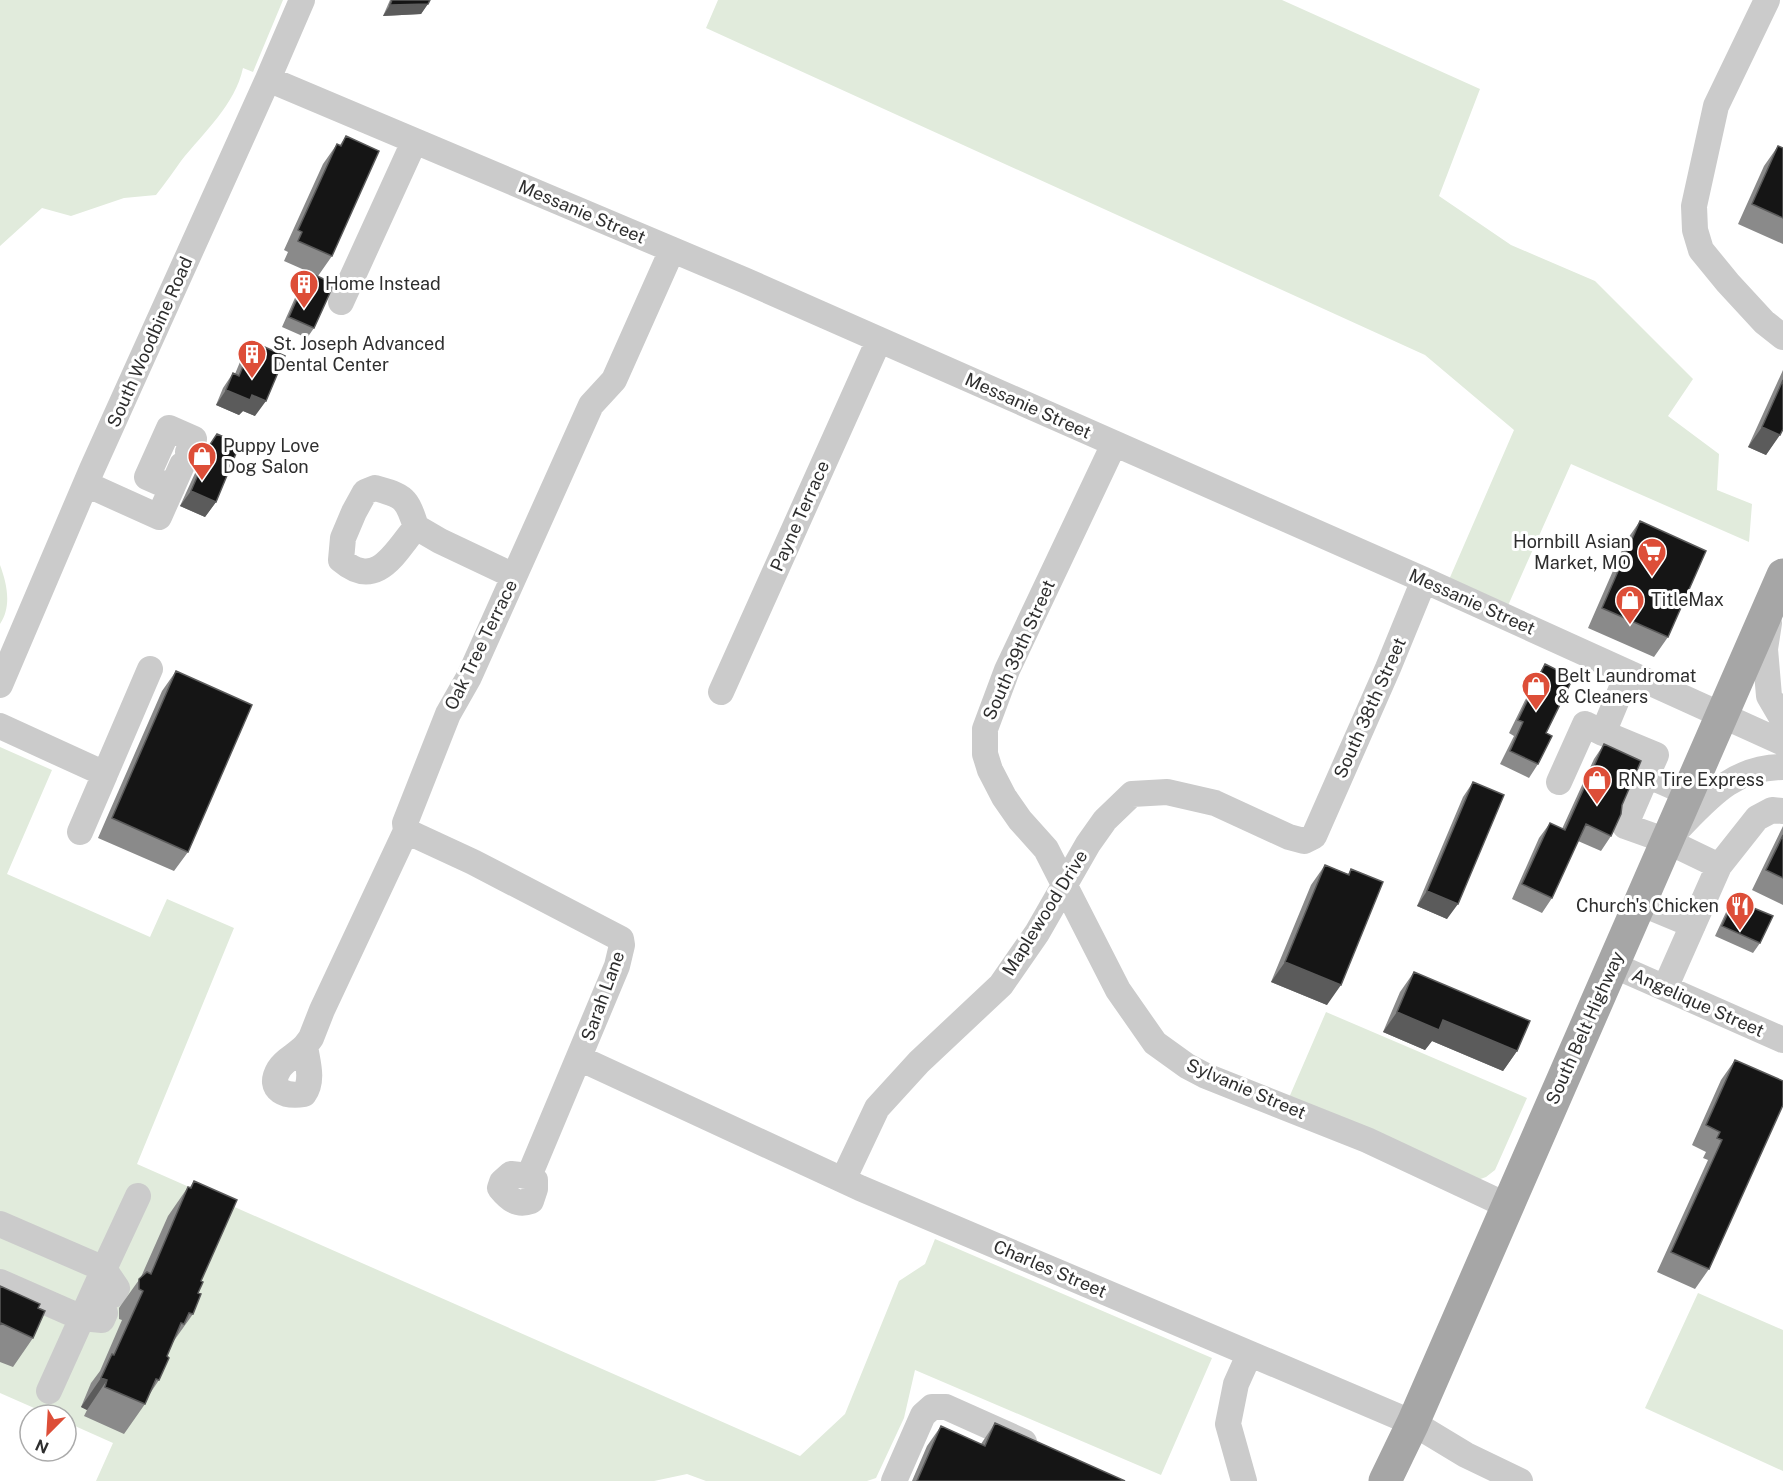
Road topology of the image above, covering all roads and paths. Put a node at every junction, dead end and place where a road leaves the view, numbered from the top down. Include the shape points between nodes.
1 (302, 0) edge
2 (1767, 0) edge
3 (268, 79) junction
4 (414, 141) junction
5 (672, 250) junction
6 (341, 302) dead end
7 (1783, 337) edge
8 (879, 340) junction
9 (1114, 444) junction
10 (180, 468) dead end
11 (86, 484) junction
12 (416, 527) dead end
13 (514, 576) junction
14 (1424, 580) junction
15 (1778, 586) edge
16 (150, 669) dead end
17 (1628, 673) junction
18 (0, 685) edge
19 (721, 692) dead end
20 (1721, 716) junction
21 (1783, 720) edge
22 (0, 726) edge
23 (1603, 733) junction
24 (1783, 743) edge
25 (1783, 768) edge
26 (105, 774) junction
27 (1647, 775) junction
28 (1559, 782) dead end
29 (1688, 793) junction
30 (1783, 811) edge
31 (405, 831) junction
32 (80, 832) dead end
33 (1314, 836) joint
34 (1667, 841) junction
35 (1719, 866) junction
36 (1064, 883) junction
37 (1640, 903) junction
38 (1693, 926) junction
39 (1613, 965) junction
40 (1665, 988) junction
41 (1783, 1041) edge
42 (305, 1046) dead end
43 (579, 1058) junction
44 (529, 1176) dead end
45 (843, 1180) junction
46 (138, 1196) dead end
47 (1508, 1206) junction
48 (0, 1224) edge
49 (104, 1269) junction
50 (0, 1282) edge
51 (100, 1309) junction
52 (1249, 1355) junction
53 (49, 1391) dead end
54 (1413, 1423) junction
55 (1050, 1453) edge
56 (894, 1481) edge
57 (1244, 1481) edge
58 (1385, 1481) edge
59 (1520, 1481) edge

1 - 3 street, South Woodbine Road
2 - 7 street via 1716,106 1694,206 1695,230 1701,250 1728,283
3 - 4 street, Messanie Street
3 - 11 street, South Woodbine Road
4 - 5 street, Messanie Street
4 - 6 street
5 - 8 street, Messanie Street
5 - 13 street, Oak Tree Terrace via 614,380 591,405
8 - 9 street, Messanie Street
8 - 19 street, Payne Terrace
9 - 14 street, Messanie Street
9 - 36 street, South 39th Street via 1007,670 985,729 990,771 1020,820 1046,849
10 - 11 street via 159,517
11 - 18 street, South Woodbine Road
12 - 13 street
13 - 31 street, Oak Tree Terrace via 448,714
14 - 17 street, Messanie Street
14 - 33 street, South 38th Street
15 - 20 main road, South Belt Highway
15 - 21 street via 1765,649 1770,696
16 - 26 street
17 - 20 street, Messanie Street
17 - 23 street
20 - 24 street, Messanie Street
20 - 29 main road, South Belt Highway
22 - 26 street
23 - 27 street via 1656,755
23 - 28 street via 1585,724
25 - 34 street via 1760,769 1737,777 1713,793
26 - 32 street
27 - 29 street
27 - 34 street via 1624,826
29 - 34 main road, South Belt Highway
30 - 35 street via 1772,810 1757,818
31 - 42 street, Oak Tree Terrace
31 - 43 street, Sarah Lane via 621,939 617,966
33 - 36 street, Maplewood Drive via 1304,841 1289,837 1215,803 1167,792 1132,794 1105,820
34 - 35 street
34 - 37 main road, South Belt Highway
35 - 38 street
36 - 45 street, Maplewood Drive via 1037,933 1001,985 919,1062 877,1108
36 - 47 street, Sylvanie Street via 1118,990 1155,1043 1206,1076 1367,1140
37 - 38 street
37 - 39 main road, South Belt Highway
38 - 40 street
39 - 40 street, Angelique Street
39 - 47 main road, South Belt Highway
40 - 41 street, Angelique Street
43 - 44 street, Sarah Lane
43 - 45 street, Charles Street
45 - 52 street, Charles Street
46 - 49 street
47 - 54 main road, South Belt Highway
48 - 49 street
49 - 51 street
49 - 51 street via 117,1288
50 - 51 street
51 - 53 street
52 - 54 street, Charles Street
52 - 57 street via 1236,1384 1228,1424
54 - 58 main road, South Belt Highway
54 - 59 street, Charles Street
55 - 56 street via 946,1407 932,1407 924,1415

